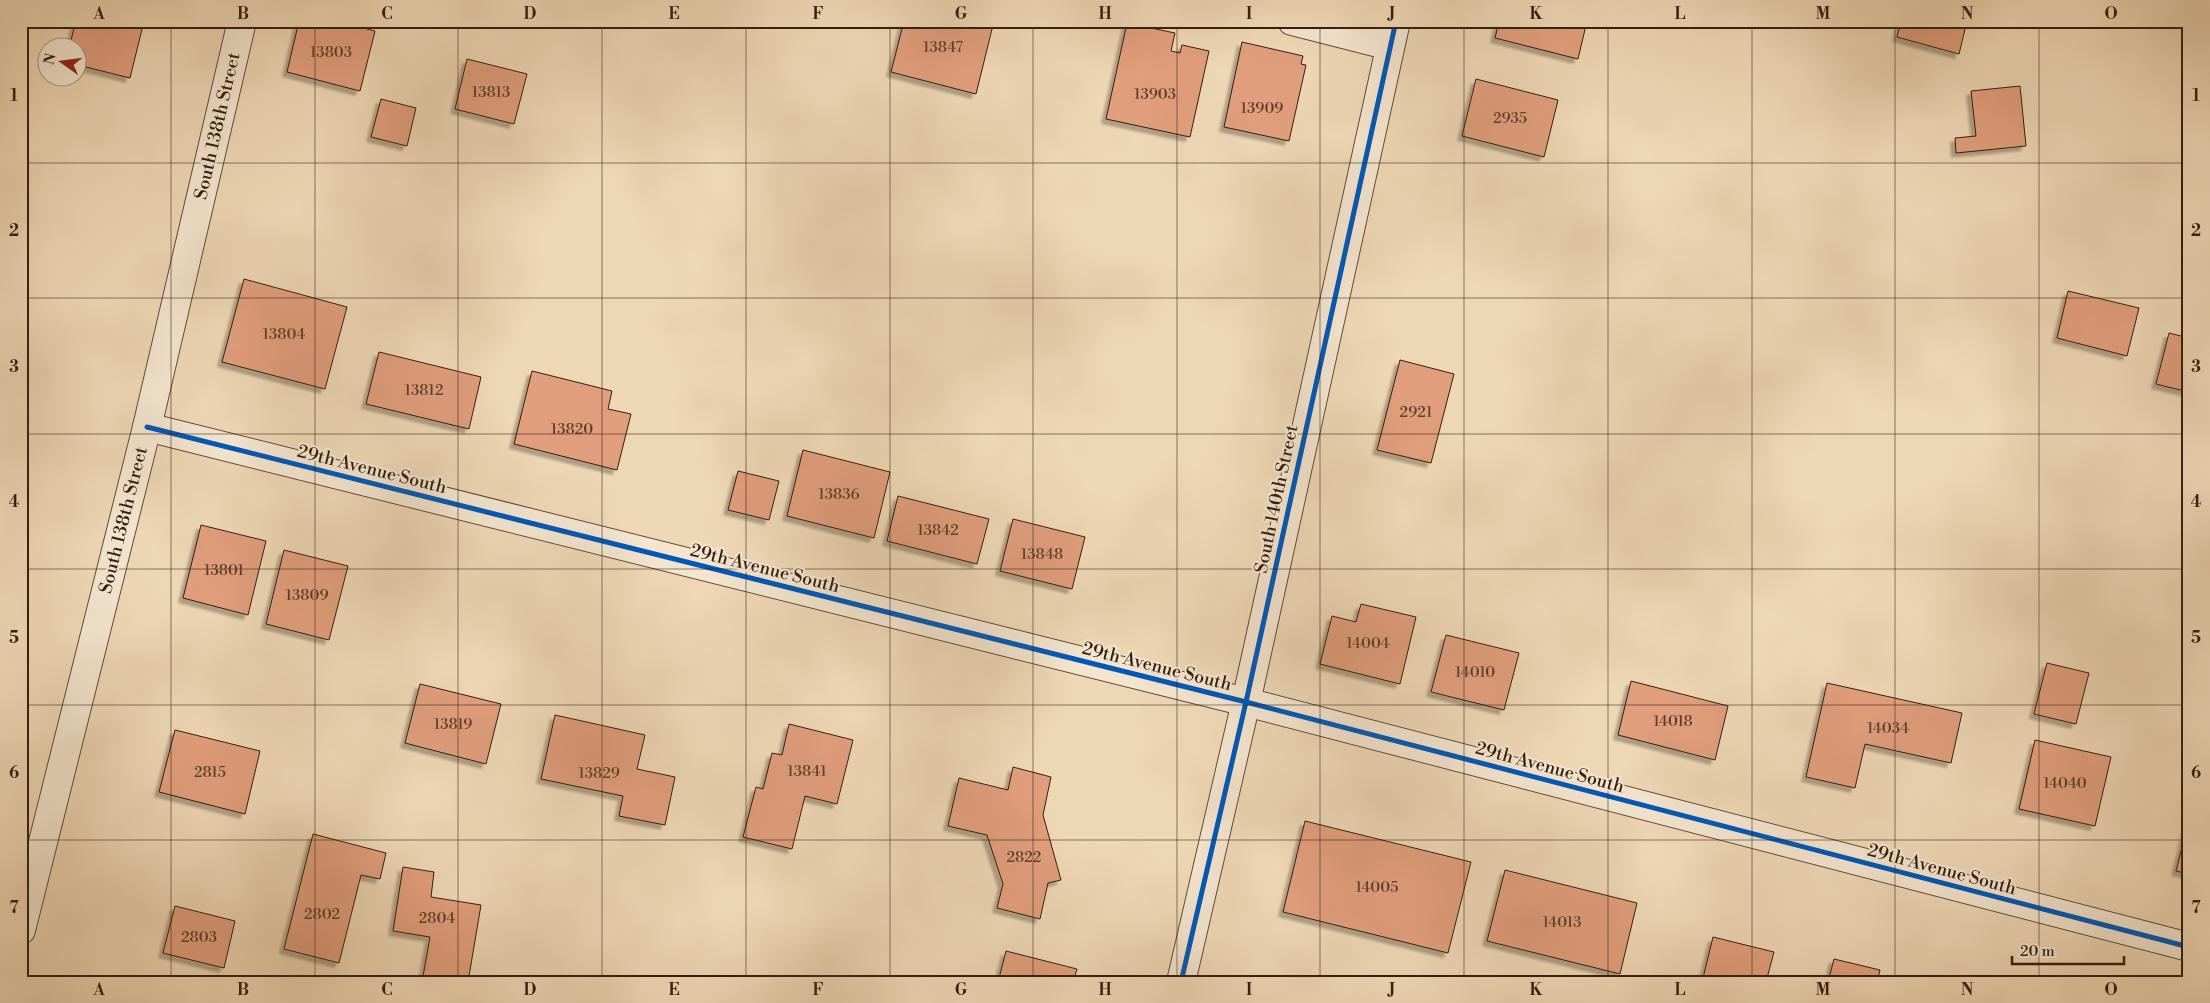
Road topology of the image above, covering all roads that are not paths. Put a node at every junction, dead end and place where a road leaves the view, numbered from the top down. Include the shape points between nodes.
1 (242, 21) edge
2 (1292, 21) edge
3 (1393, 34) edge
4 (147, 427) junction
5 (1246, 702) junction
6 (21, 930) edge
7 (2189, 947) edge
8 (1181, 982) edge

1 - 4 street, South 138th Street
2 - 3 street
3 - 5 street, South 140th Street
4 - 5 street, 29th Avenue South
4 - 6 street, South 138th Street
5 - 7 street, 29th Avenue South
5 - 8 street, South 140th Street

